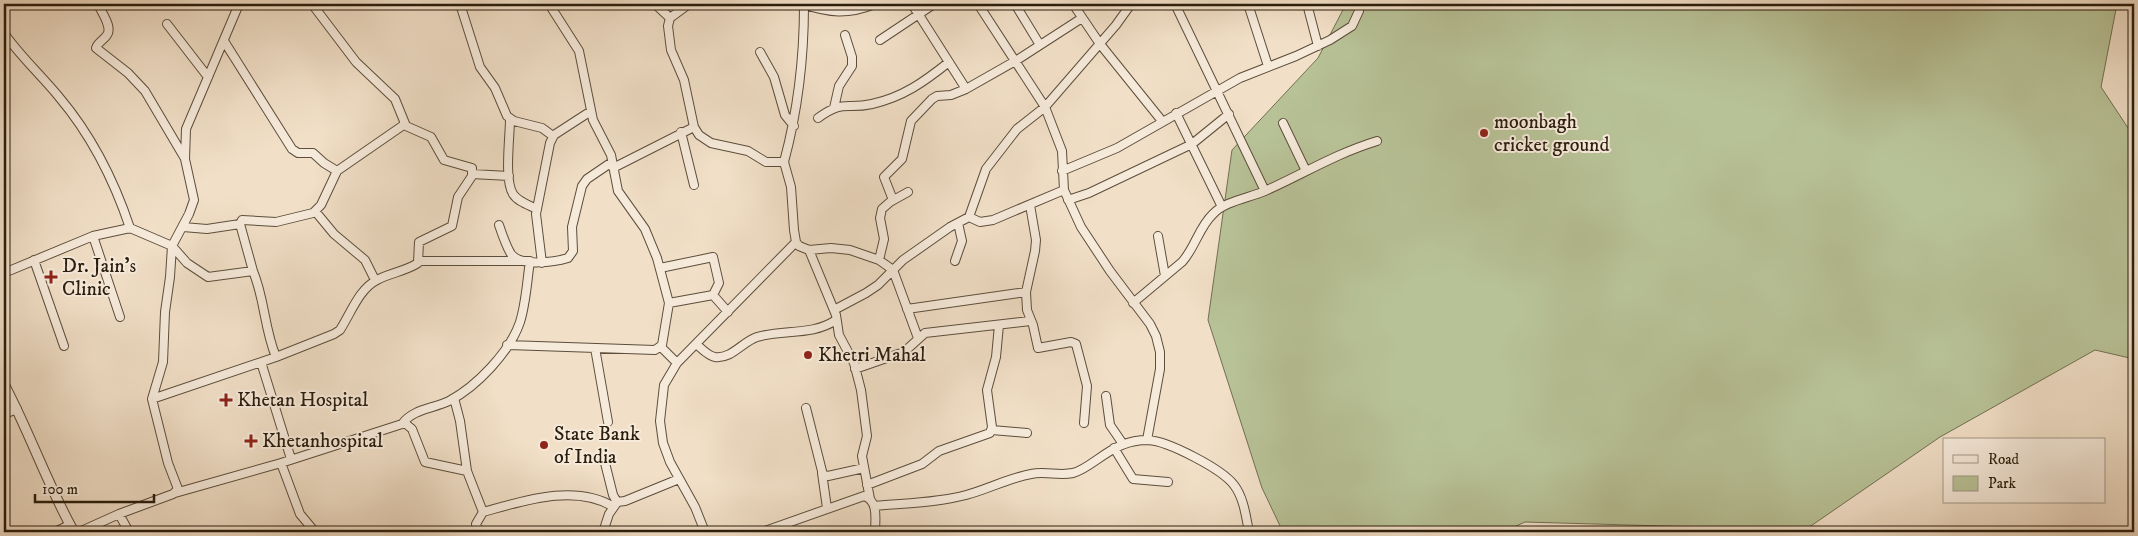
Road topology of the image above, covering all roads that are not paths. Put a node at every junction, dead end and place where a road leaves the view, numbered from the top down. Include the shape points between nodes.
1 (98, 4) edge
2 (239, 4) edge
3 (312, 4) edge
4 (460, 4) edge
5 (549, 4) edge
6 (655, 4) edge
7 (665, 4) edge
8 (689, 4) edge
9 (802, 4) edge
10 (875, 4) edge
11 (912, 4) edge
12 (934, 4) edge
13 (978, 4) edge
14 (1015, 4) edge
15 (1073, 4) edge
16 (1175, 4) edge
17 (1248, 4) edge
18 (1307, 4) edge
19 (1358, 4) edge
20 (1128, 5) edge
21 (822, 7) edge
22 (918, 15) junction
23 (669, 17) junction
24 (1082, 18) junction
25 (166, 24) dead end
26 (845, 35) dead end
27 (5, 38) edge
28 (880, 40) dead end
29 (224, 41) junction
30 (1100, 44) junction
31 (1040, 45) junction
32 (1318, 46) junction
33 (760, 52) dead end
34 (1016, 60) junction
35 (949, 62) junction
36 (1268, 66) junction
37 (208, 77) junction
38 (966, 89) junction
39 (1217, 89) junction
40 (1045, 107) junction
41 (834, 108) junction
42 (591, 112) junction
43 (1176, 113) junction
44 (1229, 114) junction
45 (818, 118) dead end
46 (510, 119) junction
47 (1162, 121) junction
48 (1283, 123) dead end
49 (405, 124) junction
50 (794, 126) junction
51 (694, 127) junction
52 (681, 132) junction
53 (553, 136) junction
54 (1377, 141) dead end
55 (1192, 144) junction
56 (185, 159) junction
57 (784, 162) junction
58 (613, 165) junction
59 (337, 171) junction
60 (1062, 171) junction
61 (1306, 171) junction
62 (472, 174) junction
63 (509, 176) junction
64 (694, 185) dead end
65 (1064, 190) junction
66 (1265, 191) junction
67 (908, 192) dead end
68 (893, 200) junction
69 (1068, 200) junction
70 (1030, 205) junction
71 (1222, 207) junction
72 (537, 209) junction
73 (315, 211) junction
74 (968, 217) junction
75 (958, 223) junction
76 (240, 224) junction
77 (498, 225) dead end
78 (183, 227) junction
79 (130, 228) junction
80 (93, 236) junction
81 (1158, 236) dead end
82 (796, 242) junction
83 (172, 246) junction
84 (809, 250) junction
85 (34, 260) junction
86 (879, 260) junction
87 (955, 260) dead end
88 (419, 261) junction
89 (530, 261) junction
90 (542, 263) junction
91 (660, 268) junction
92 (893, 270) junction
93 (253, 271) junction
94 (4, 273) edge
95 (1165, 276) junction
96 (375, 280) junction
97 (1026, 292) junction
98 (713, 295) junction
99 (1133, 302) junction
100 (669, 303) junction
101 (907, 309) junction
102 (834, 310) junction
103 (728, 312) junction
104 (120, 318) dead end
105 (836, 320) junction
106 (1030, 321) junction
107 (999, 325) junction
108 (918, 338) junction
109 (696, 344) junction
110 (507, 345) junction
111 (64, 346) dead end
112 (661, 347) junction
113 (595, 348) junction
114 (276, 357) junction
115 (262, 362) junction
116 (676, 363) junction
117 (856, 369) junction
118 (4, 384) edge
119 (1106, 396) dead end
120 (454, 398) junction
121 (152, 399) junction
122 (806, 408) dead end
123 (17, 410) junction
124 (4, 414) edge
125 (608, 422) dead end
126 (1084, 423) dead end
127 (402, 424) junction
128 (992, 430) junction
129 (1027, 433) dead end
130 (1147, 440) junction
131 (1122, 444) junction
132 (1114, 448) junction
133 (291, 460) junction
134 (281, 462) junction
135 (605, 463) dead end
136 (864, 468) junction
137 (467, 471) junction
138 (822, 473) junction
139 (679, 479) junction
140 (1168, 482) dead end
141 (867, 485) junction
142 (173, 494) junction
143 (873, 503) junction
144 (616, 504) junction
145 (827, 508) junction
146 (483, 512) junction
147 (119, 514) junction
148 (72, 528) edge
149 (54, 532) edge
150 (79, 532) edge
151 (129, 532) edge
152 (315, 532) edge
153 (480, 532) edge
154 (603, 532) edge
155 (705, 532) edge
156 (762, 532) edge
157 (875, 532) edge
158 (1249, 532) edge

1 - 56 street via 109,29 108,35 96,48 145,91
2 - 29 street
3 - 49 street via 356,62 395,99
4 - 46 street via 480,67
5 - 42 street via 579,51
6 - 23 street
7 - 23 street
8 - 23 street
9 - 21 street
9 - 50 street via 802,71
10 - 21 street via 848,12
11 - 22 street
12 - 22 street
13 - 34 street
14 - 31 street
15 - 24 street
16 - 39 street
17 - 36 street
18 - 32 street
19 - 32 street via 1359,11 1352,26
20 - 30 street
22 - 28 street
22 - 35 street
23 - 51 street via 671,50 684,80
24 - 30 street
24 - 31 street
25 - 37 street
26 - 41 street via 852,66 839,86
27 - 79 street via 60,98 96,148 118,193
29 - 37 street
29 - 59 street via 293,151 313,152
30 - 40 street
30 - 47 street
31 - 34 street
32 - 36 street
33 - 50 street via 774,76 786,114
34 - 38 street
34 - 40 street
35 - 38 street
35 - 41 street via 904,94 872,104 848,104
36 - 39 street
37 - 56 street via 186,129
38 - 68 street via 934,98 911,121 902,159 884,177
39 - 43 street
39 - 44 street
40 - 60 street via 1062,151
40 - 74 street via 1017,129 986,169
41 - 45 street
42 - 53 street
42 - 58 street
43 - 47 street
43 - 55 street
44 - 55 street
44 - 66 street
46 - 53 street via 535,125
46 - 63 street
47 - 60 street via 1118,148
48 - 61 street
49 - 59 street
49 - 62 street via 431,137 444,160 470,167
50 - 57 street
51 - 52 street
51 - 57 street via 699,135 711,142 748,151 766,162
52 - 58 street
52 - 64 street
53 - 72 street
54 - 61 street via 1348,150
55 - 69 street
55 - 71 street
56 - 78 street via 194,200
57 - 82 street via 791,187
58 - 90 street via 587,179 582,186 572,227 572,254 565,259
58 - 91 street via 618,191 645,229
59 - 73 street
60 - 65 street
61 - 66 street
62 - 63 street
62 - 88 street via 458,197 452,226 419,242
63 - 72 street via 514,196
65 - 69 street
65 - 70 street
66 - 71 street
67 - 68 street
68 - 86 street via 885,205 881,214 884,239
69 - 99 street via 1081,227
70 - 74 street via 993,220 980,222
70 - 97 street via 1036,240
71 - 95 street via 1207,221 1189,255
72 - 90 street
73 - 76 street via 276,222 242,220
73 - 96 street via 328,228 365,260
74 - 75 street
75 - 87 street via 962,241
75 - 92 street
76 - 78 street via 207,229
76 - 93 street
77 - 89 street via 512,255
78 - 83 street
79 - 80 street
79 - 83 street
80 - 85 street
80 - 104 street
81 - 95 street
82 - 84 street
82 - 103 street
83 - 93 street via 187,263 208,277
83 - 121 street via 163,362
84 - 86 street via 840,249
84 - 102 street
85 - 94 street
85 - 111 street
86 - 92 street
88 - 89 street
88 - 96 street via 414,266
89 - 90 street
89 - 110 street via 519,324
91 - 98 street via 713,258 719,283
91 - 100 street
92 - 101 street
92 - 102 street via 866,293
93 - 114 street
95 - 99 street
96 - 114 street via 334,334
97 - 101 street
97 - 106 street
98 - 100 street
98 - 103 street
99 - 130 street via 1150,324 1160,352
100 - 112 street
101 - 108 street
102 - 105 street
103 - 109 street
105 - 109 street via 817,329 756,337 733,353 718,357
105 - 117 street via 839,335
106 - 107 street
106 - 126 street via 1038,348 1071,342 1076,344 1087,386
107 - 108 street via 925,333
107 - 128 street via 996,357 987,390
108 - 117 street via 904,352
109 - 116 street
110 - 113 street
110 - 120 street via 487,371
112 - 113 street via 654,350
112 - 116 street
113 - 125 street
114 - 115 street
115 - 121 street
115 - 133 street
116 - 139 street via 664,386 660,421 663,443
117 - 136 street via 867,428 862,453
118 - 123 street
119 - 131 street via 1110,425
120 - 127 street via 410,415
120 - 137 street
121 - 142 street via 178,490
122 - 138 street
123 - 124 street
123 - 148 street via 56,500
127 - 133 street
127 - 137 street via 412,429 425,462
128 - 129 street
128 - 141 street via 988,435 940,451 922,464
130 - 131 street
130 - 158 street via 1173,446 1228,478 1240,497
131 - 132 street
132 - 140 street via 1133,479
132 - 143 street via 1073,473 1032,473 944,500
133 - 134 street
134 - 142 street
134 - 152 street via 300,514
135 - 144 street
136 - 138 street via 828,476
136 - 141 street
137 - 146 street
138 - 145 street
139 - 144 street
139 - 155 street
141 - 143 street
142 - 147 street
143 - 145 street via 864,496
143 - 157 street
144 - 146 street via 576,496 541,496
144 - 154 street
145 - 156 street
146 - 153 street via 476,524
147 - 150 street
147 - 151 street
148 - 149 street

